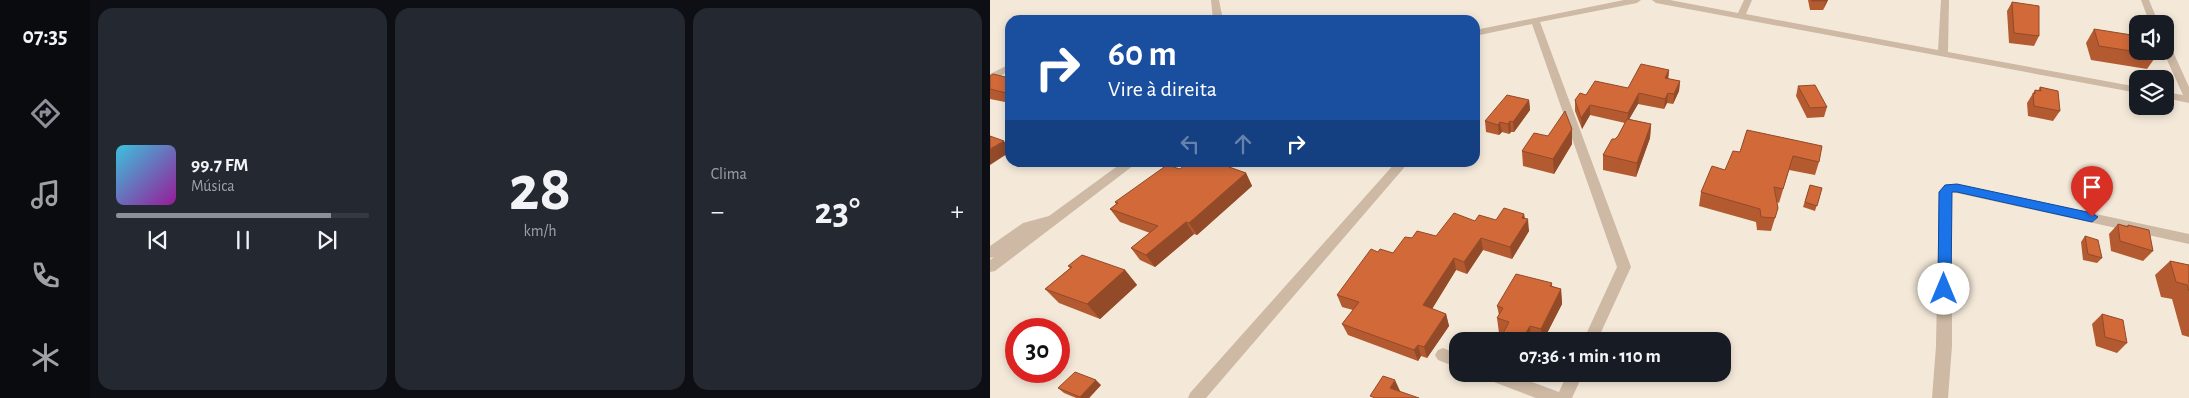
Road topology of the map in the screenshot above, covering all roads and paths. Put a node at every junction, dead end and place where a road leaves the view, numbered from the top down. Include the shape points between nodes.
1 (1215, 0) edge
2 (1637, 0) edge
3 (1656, 0) edge
4 (1748, 0) edge
5 (1945, 0) edge
6 (2145, 0) edge
7 (1217, 15) edge
8 (2152, 15) edge
9 (1741, 16) junction
10 (1535, 21) junction
11 (1480, 32) edge
12 (1943, 54) junction
13 (2172, 60) edge
14 (1005, 70) edge
15 (990, 78) edge
16 (2129, 88) edge
17 (2174, 96) edge
18 (2189, 99) edge
19 (1125, 167) edge
20 (1399, 167) edge
21 (1055, 220) junction
22 (2189, 238) edge
23 (990, 253) edge
24 (990, 267) edge
25 (1594, 332) edge
26 (1513, 382) edge
27 (1571, 382) edge
28 (1196, 398) edge
29 (1556, 398) edge
30 (1564, 398) edge
31 (1940, 398) edge

1 - 7 street
2 - 10 street
3 - 9 street
4 - 9 street
5 - 12 street
6 - 8 street
9 - 12 street
10 - 11 street
10 - 25 street via 1624,267
12 - 16 street
13 - 18 street
14 - 15 street
17 - 18 street
19 - 21 street
20 - 28 street
21 - 23 street via 1028,226
21 - 24 street
22 - 31 street via 1948,188 1945,192 1944,346
26 - 29 street
27 - 30 street

